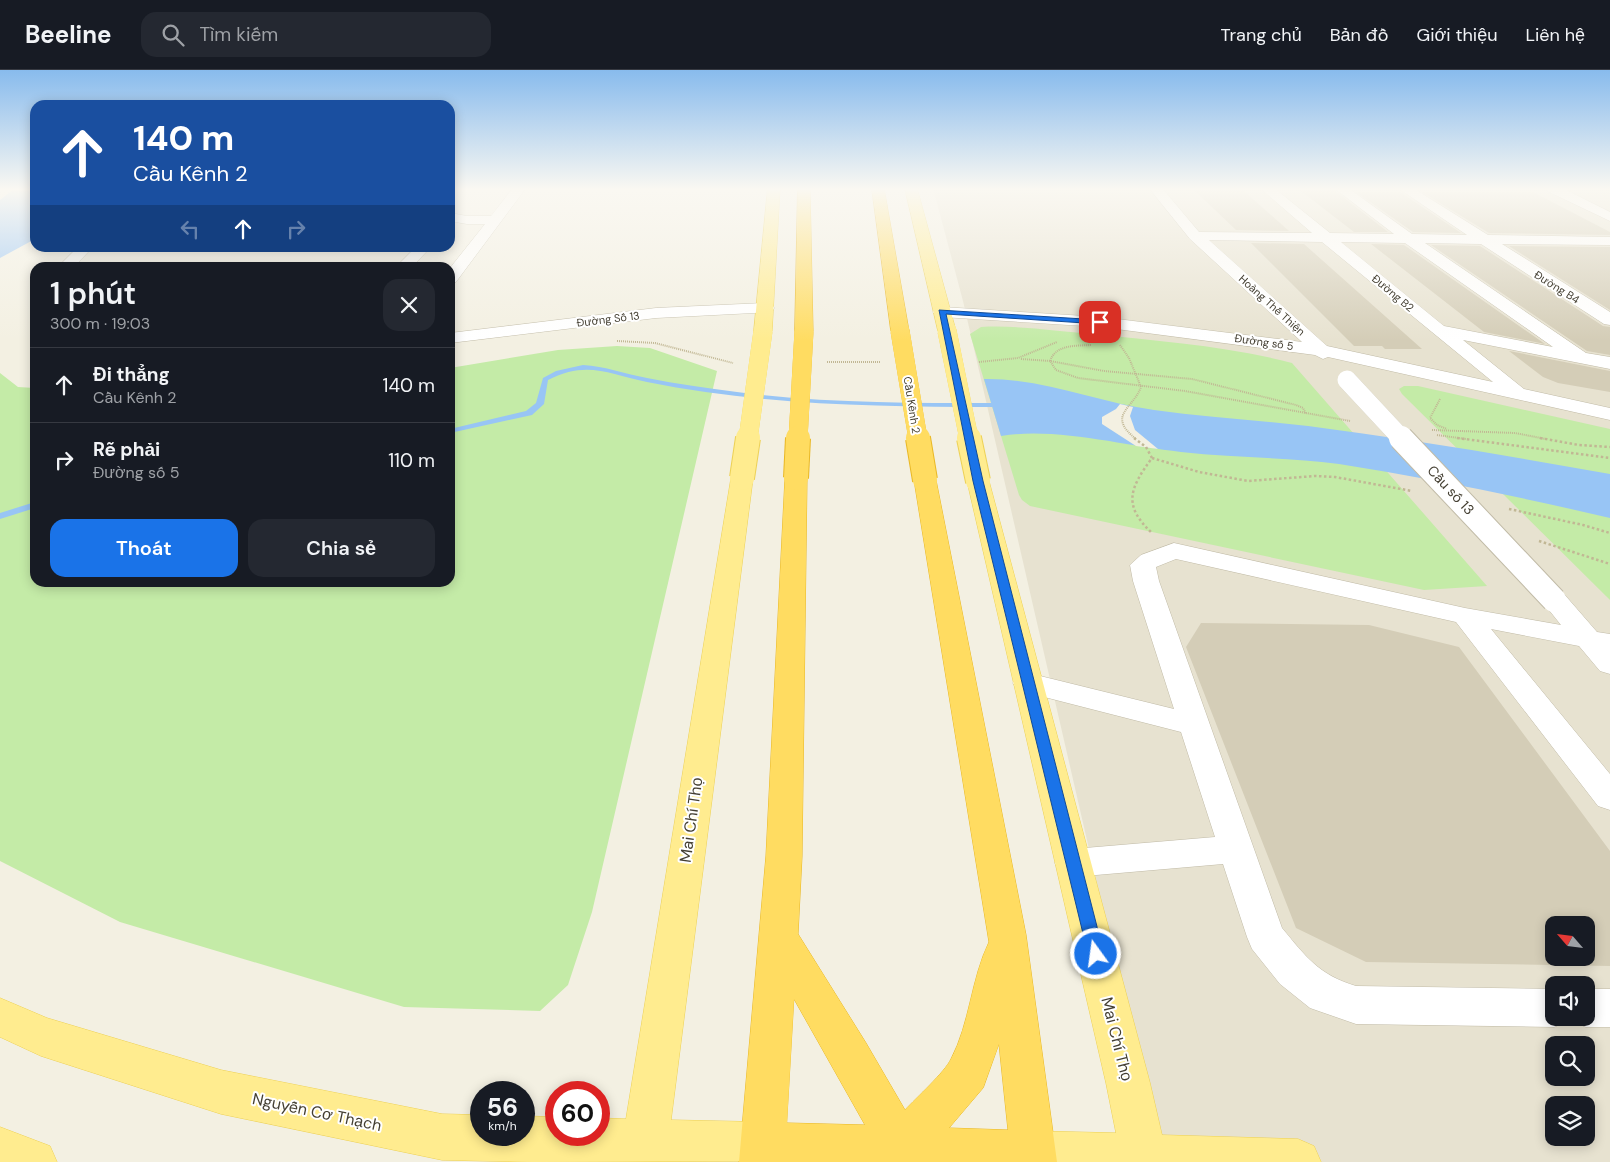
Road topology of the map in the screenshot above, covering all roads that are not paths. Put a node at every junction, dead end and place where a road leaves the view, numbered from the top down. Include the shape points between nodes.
1 (481, 239) edge
2 (771, 239) edge
3 (804, 239) edge
4 (886, 239) edge
5 (924, 239) edge
6 (1199, 239) edge
7 (1328, 239) edge
8 (1409, 239) edge
9 (1481, 239) joint
10 (1610, 241) edge
11 (81, 252) edge
12 (419, 252) edge
13 (70, 262) edge
14 (408, 262) edge
15 (455, 272) edge
16 (766, 308) junction
17 (1610, 320) edge
18 (944, 321) junction
19 (1438, 330) junction
20 (455, 337) edge
21 (1319, 350) junction
22 (1583, 358) junction
23 (1610, 363) edge
24 (1347, 380) joint
25 (1522, 395) junction
26 (1610, 414) edge
27 (1465, 616) junction
28 (1599, 641) edge
29 (1610, 664) edge
30 (1028, 683) junction
31 (1195, 725) junction
32 (1610, 797) edge
33 (1237, 849) junction
34 (1072, 863) junction
35 (1007, 935) junction
36 (778, 936) junction
37 (1545, 1008) edge
38 (1595, 1008) edge
39 (1610, 1008) edge
40 (0, 1017) edge
41 (0, 1150) edge
42 (644, 1152) edge
43 (766, 1156) edge
44 (902, 1158) edge
45 (1033, 1159) edge
46 (1144, 1160) edge
47 (34, 1162) edge
48 (1298, 1162) edge

1 - 15 street
2 - 16 main road
3 - 36 highway, bridge via 804,331 796,478 785,846
4 - 35 highway, Cầu Kênh 2, bridge via 925,480
5 - 18 main road
6 - 21 street, Hoàng Thế Thiện
7 - 19 street, Đường B2
8 - 22 street
9 - 10 street
9 - 17 street, Đường B4
11 - 13 street
12 - 14 street
16 - 20 street, Đường Số 13 via 656,313
16 - 42 main road, Mai Chí Thọ, bridge
18 - 21 street, Đường số 5 via 1118,324
18 - 30 main road, Mai Chí Thọ, bridge via 978,481
19 - 22 street
19 - 25 street, Đường B2
21 - 24 street, Hoàng Thế Thiện
21 - 25 street, Đường số 5
22 - 23 street
24 - 28 street, Cầu số 13, bridge via 1554,600
25 - 26 street, Đường số 5
27 - 28 street
27 - 31 street via 1174,551 1150,560 1143,565 1146,582
27 - 32 street
28 - 29 street
30 - 31 street
30 - 34 main road, Mai Chí Thọ
31 - 33 street
33 - 34 street
33 - 37 street via 1266,937 1294,972 1324,995 1356,1005
34 - 46 main road, Mai Chí Thọ via 1128,1083
35 - 44 highway via 988,1013 968,1073
35 - 45 highway
36 - 43 highway
36 - 44 highway via 851,1057
38 - 39 street
40 - 42 main road, Nguyễn Cơ Thạch via 41,1036 221,1092 442,1137
41 - 47 main road
42 - 43 main road, Nguyễn Cơ Thạch
43 - 44 highway
44 - 45 highway
45 - 46 main road
46 - 48 main road

